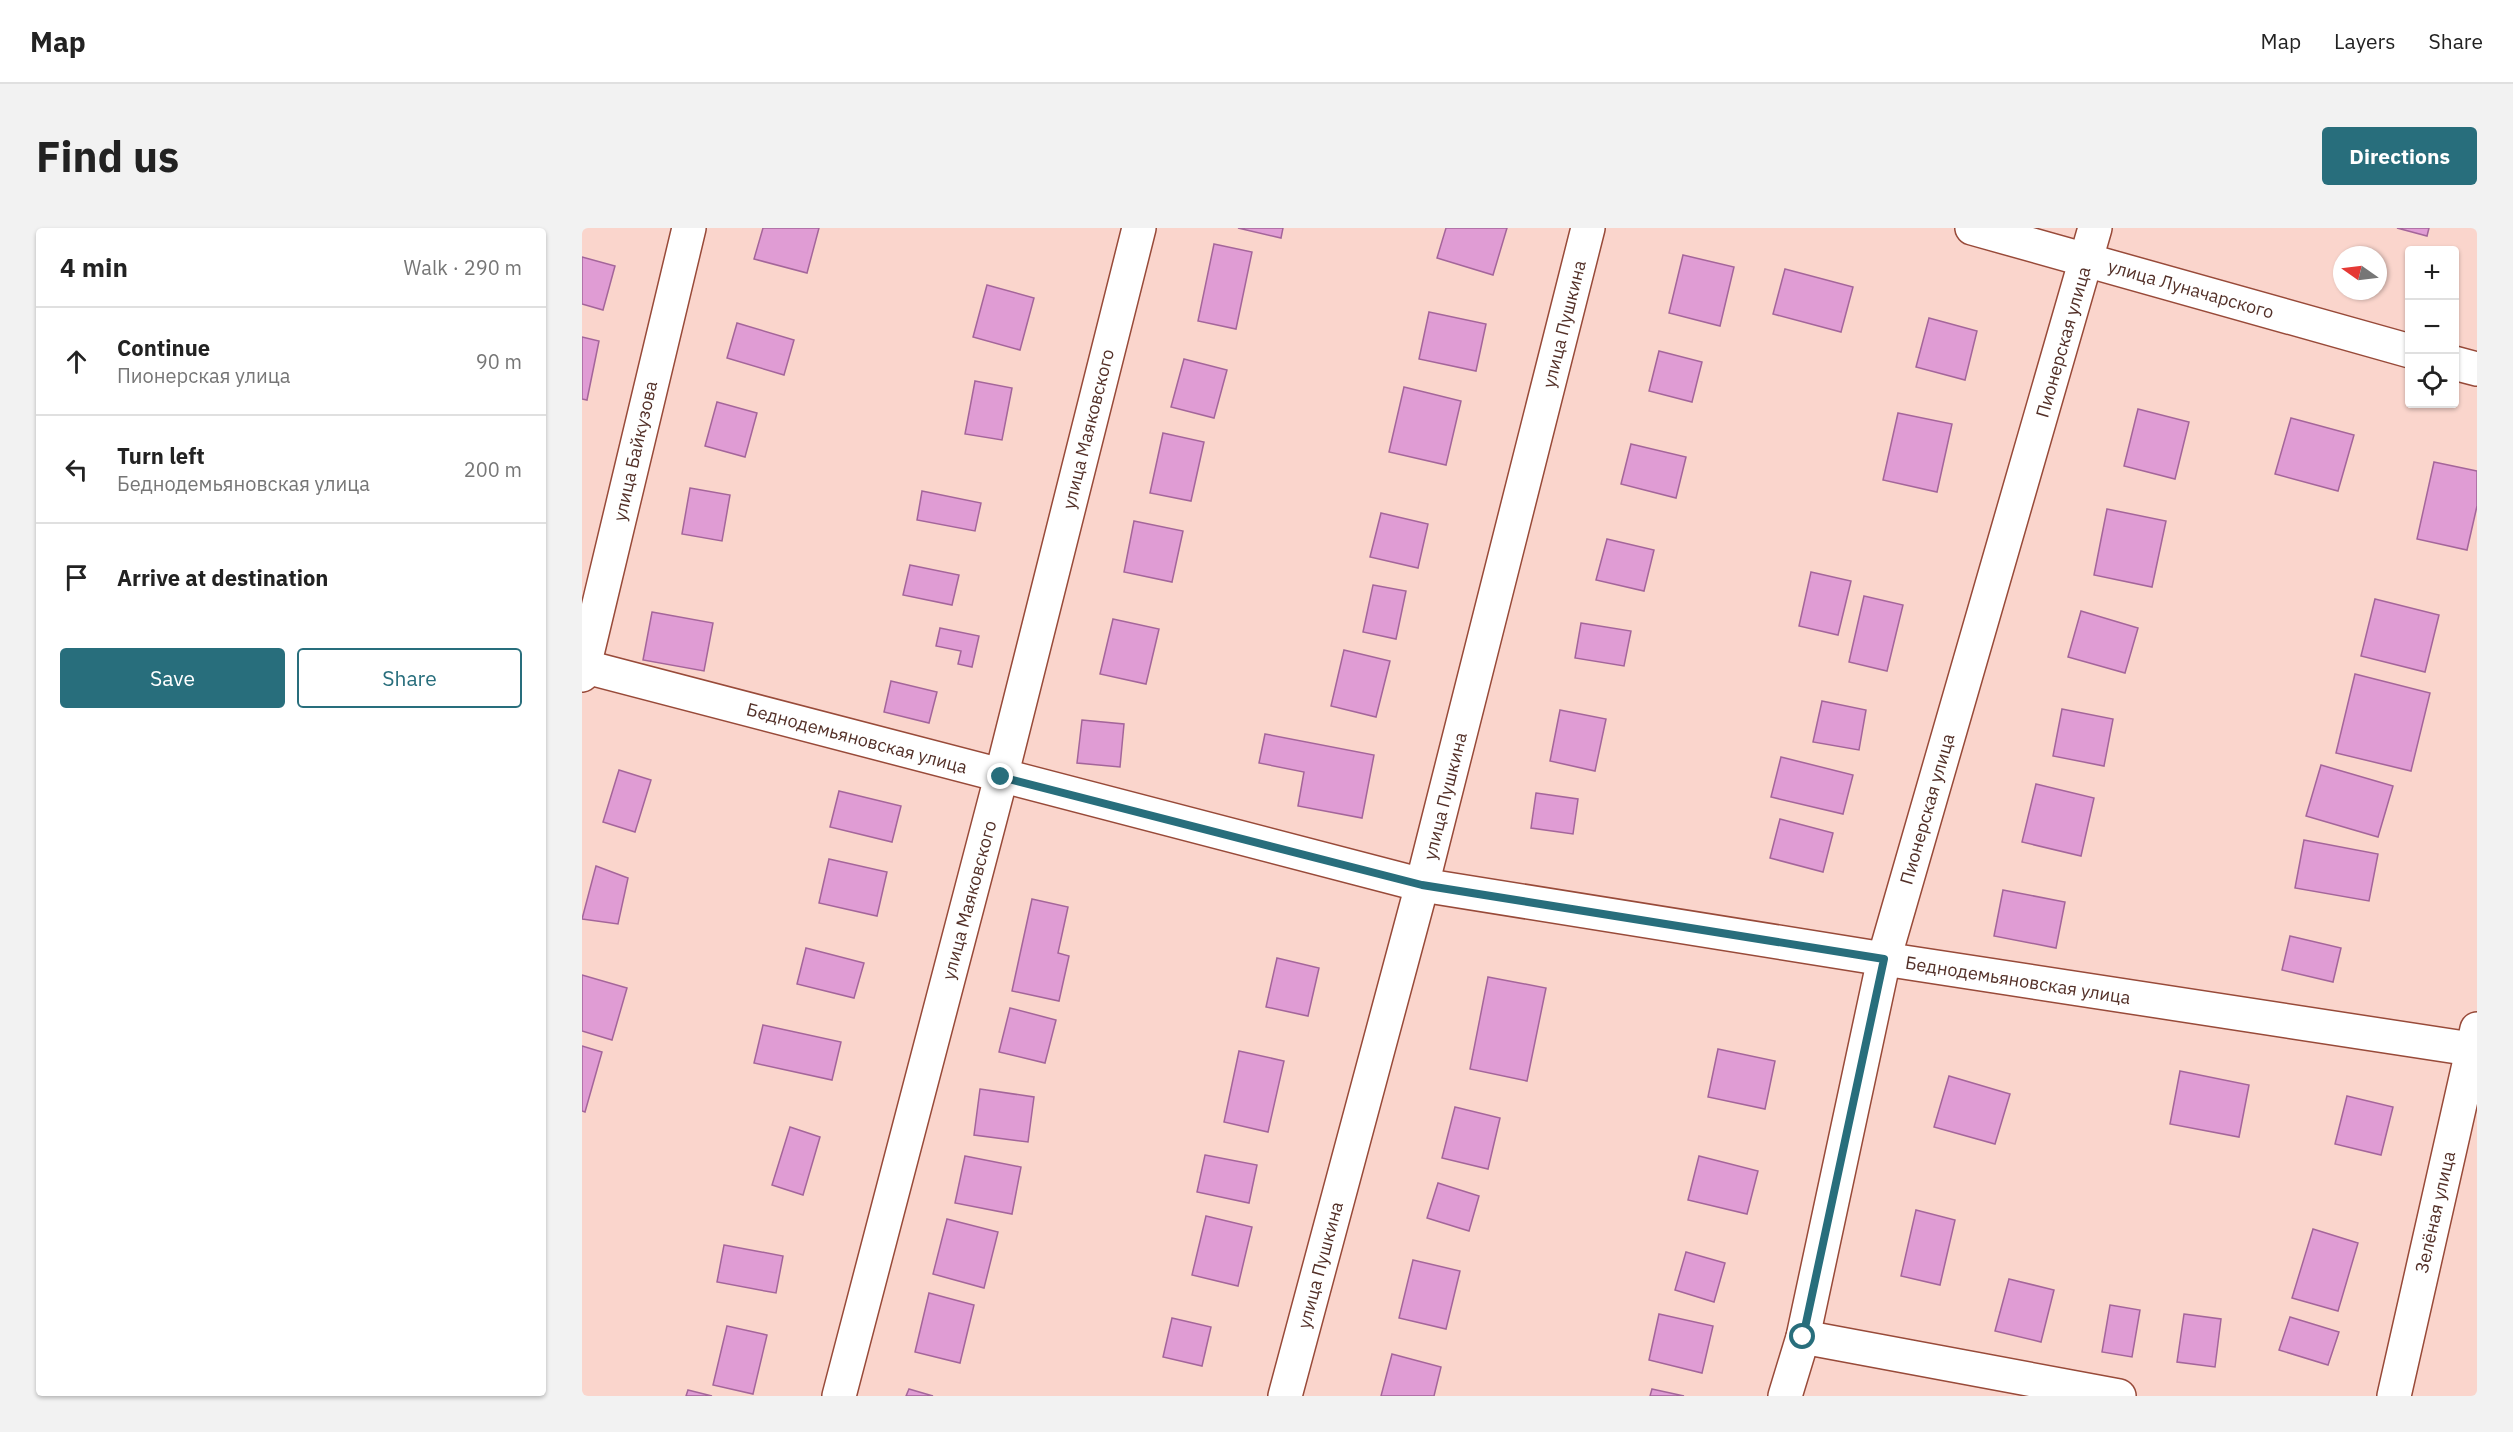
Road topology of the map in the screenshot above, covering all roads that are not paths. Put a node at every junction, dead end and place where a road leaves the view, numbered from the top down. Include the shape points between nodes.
1 (689, 228) edge
2 (1139, 228) edge
3 (1588, 228) edge
4 (1972, 228) edge
5 (2095, 228) edge
6 (2086, 260) junction
7 (2405, 350) edge
8 (2459, 364) edge
9 (2477, 369) edge
10 (583, 669) edge
11 (1001, 777) junction
12 (1422, 885) junction
13 (1884, 959) junction
14 (2476, 1043) edge
15 (1803, 1337) junction
16 (838, 1396) edge
17 (1285, 1396) edge
18 (1785, 1396) edge
19 (2120, 1396) edge
20 (2394, 1396) edge

1 - 10 street, улица Байкузова
2 - 11 street, улица Маяковского
3 - 12 street, улица Пушкина
4 - 6 street, улица Луначарского
5 - 6 street, Пионерская улица
6 - 7 street, улица Луначарского
6 - 13 street, Пионерская улица
8 - 9 street
10 - 11 street, Беднодемьяновская улица
11 - 12 street, Беднодемьяновская улица
11 - 16 street, улица Маяковского
12 - 13 street, Беднодемьяновская улица
12 - 17 street, улица Пушкина
13 - 14 street, Беднодемьяновская улица
13 - 15 street, Пионерская улица
14 - 20 street, Зелёная улица
15 - 18 street, Пионерская улица
15 - 19 street

